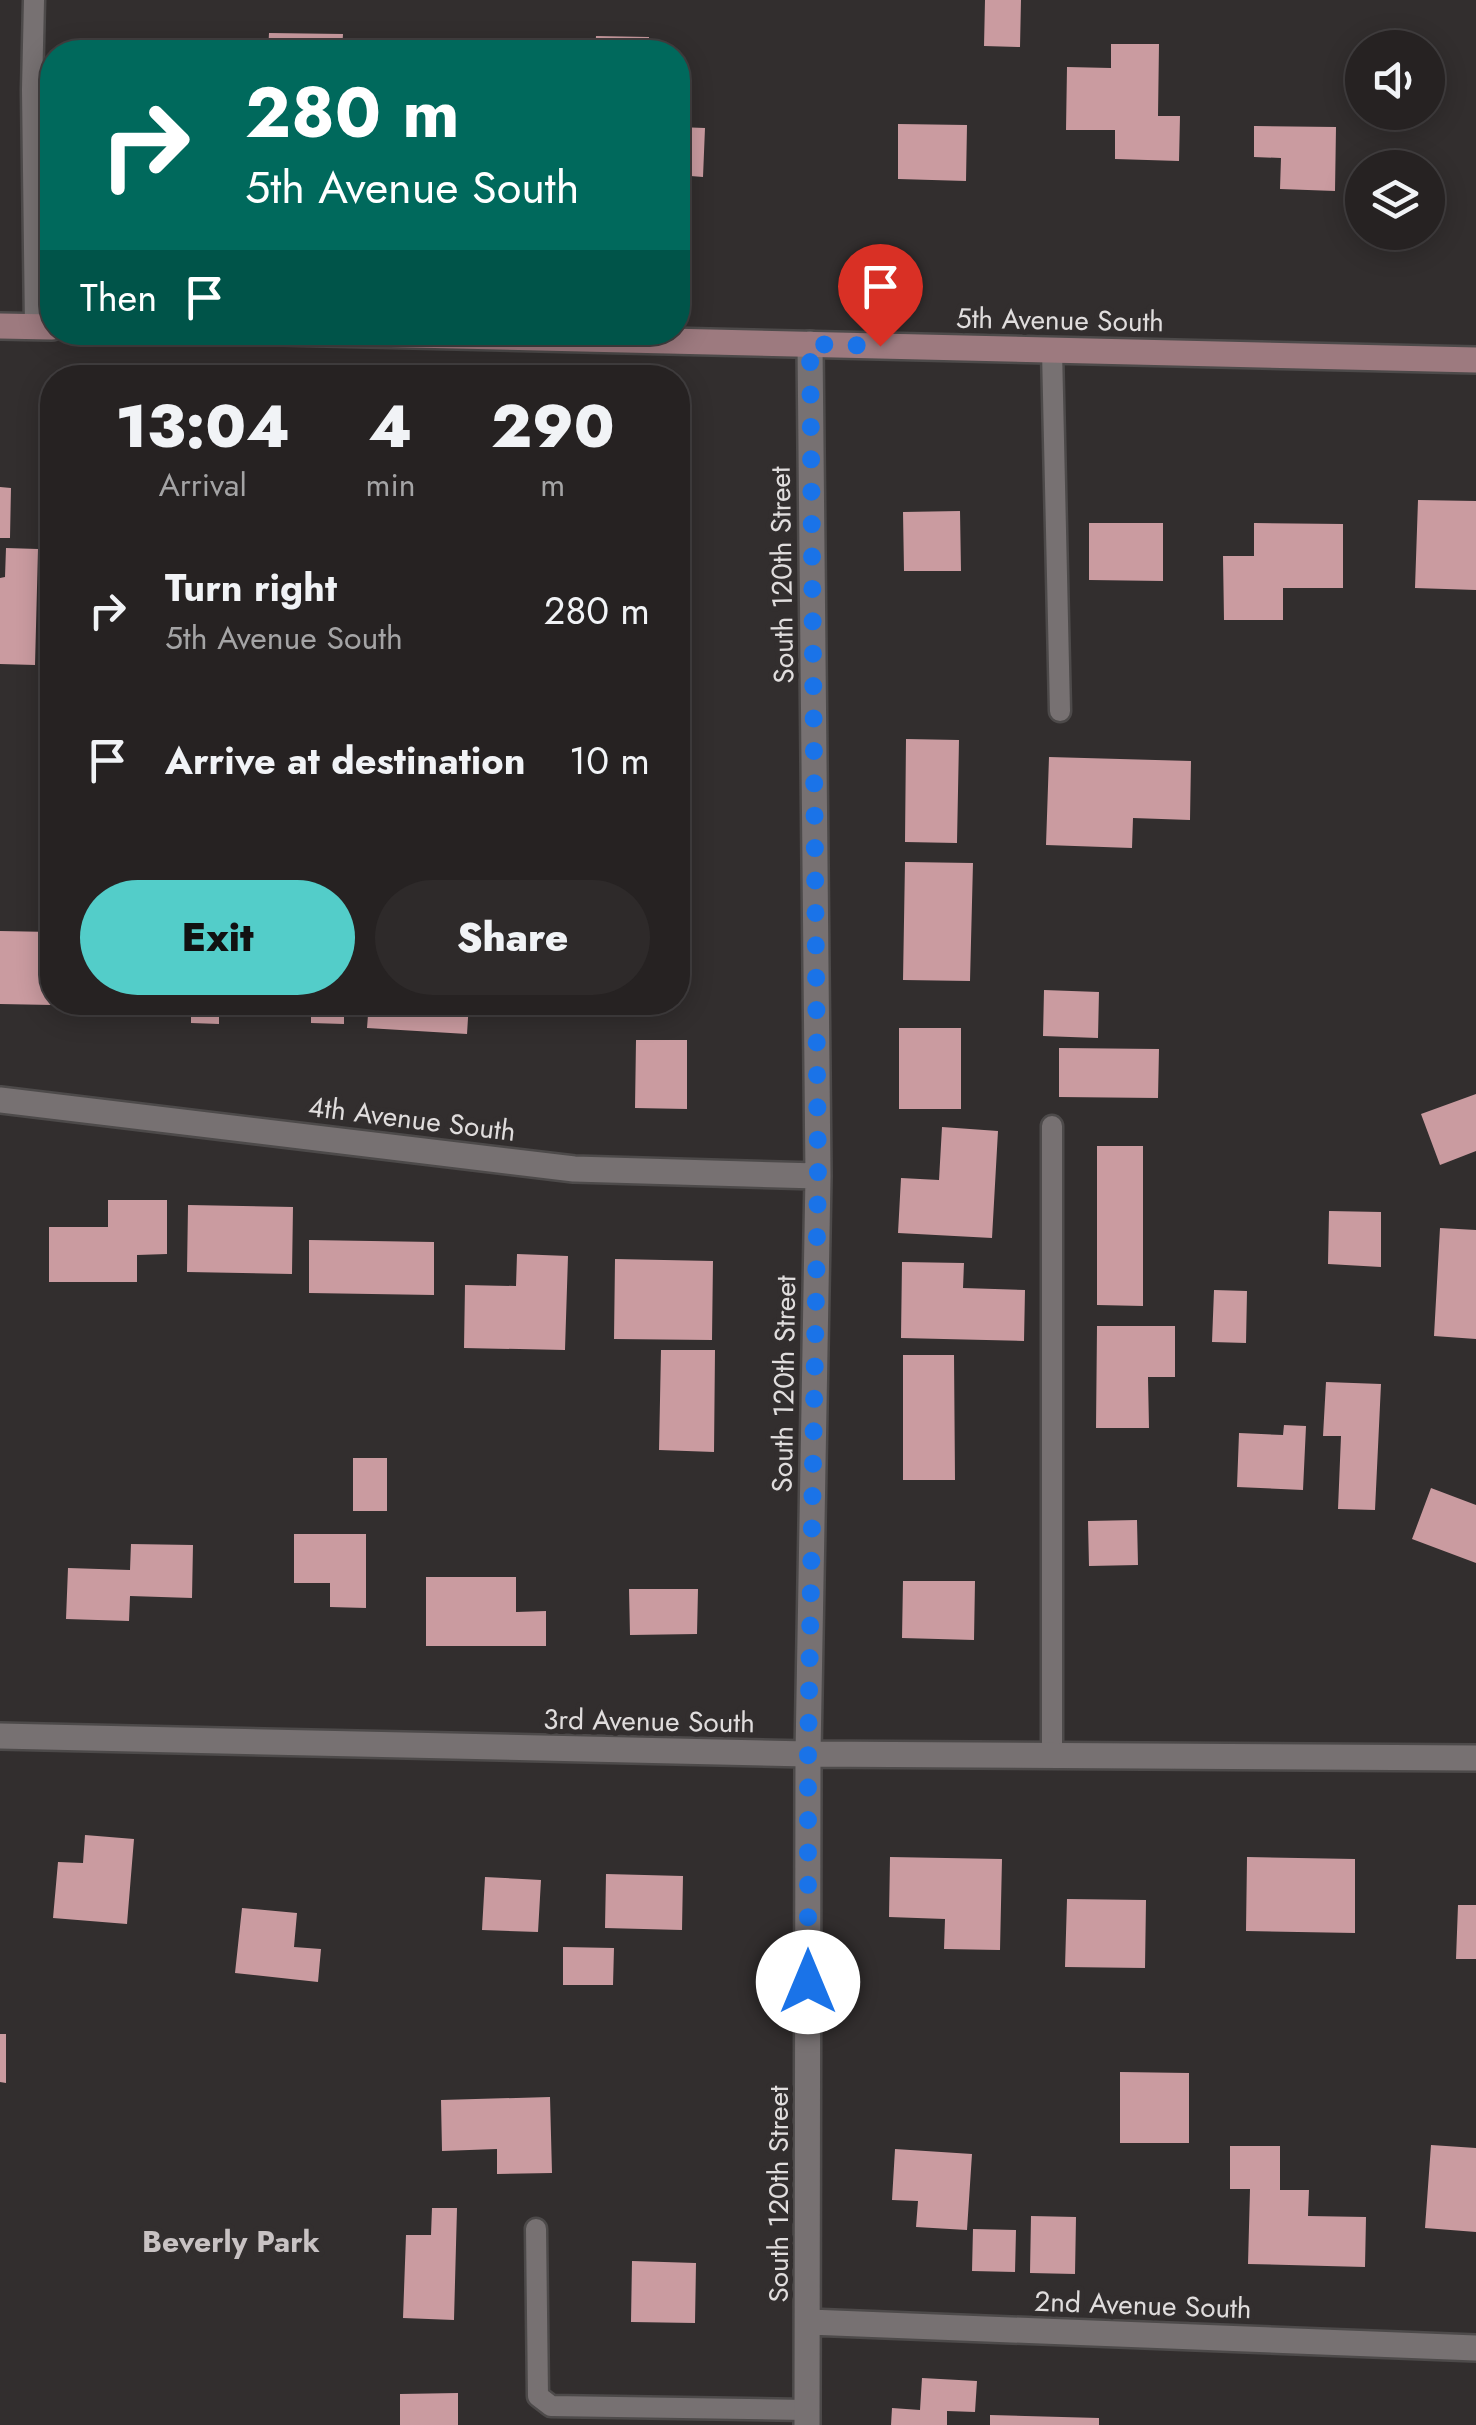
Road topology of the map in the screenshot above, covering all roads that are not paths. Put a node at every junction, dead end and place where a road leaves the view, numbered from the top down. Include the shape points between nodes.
1 (34, 0) edge
2 (40, 196) edge
3 (0, 326) edge
4 (40, 327) edge
5 (690, 341) edge
6 (810, 344) junction
7 (1052, 350) junction
8 (1476, 360) edge
9 (1060, 711) dead end
10 (0, 1100) edge
11 (1052, 1126) dead end
12 (818, 1176) junction
13 (0, 1736) edge
14 (808, 1754) junction
15 (1052, 1754) junction
16 (1476, 1758) edge
17 (536, 2229) dead end
18 (808, 2322) junction
19 (1476, 2348) edge
20 (807, 2417) edge

1 - 2 lane
3 - 4 street
5 - 6 street, 5th Avenue South
6 - 7 street, 5th Avenue South
6 - 12 street, South 120th Street
7 - 8 street, 5th Avenue South
7 - 9 lane
10 - 12 street, 4th Avenue South via 574,1170
11 - 15 lane
12 - 14 street, South 120th Street
13 - 14 street, 3rd Avenue South
14 - 15 street, 3rd Avenue South
14 - 18 street, South 120th Street
15 - 16 street, 3rd Avenue South
17 - 20 lane via 538,2396 551,2406
18 - 19 street, 2nd Avenue South
18 - 20 street, South 120th Street

